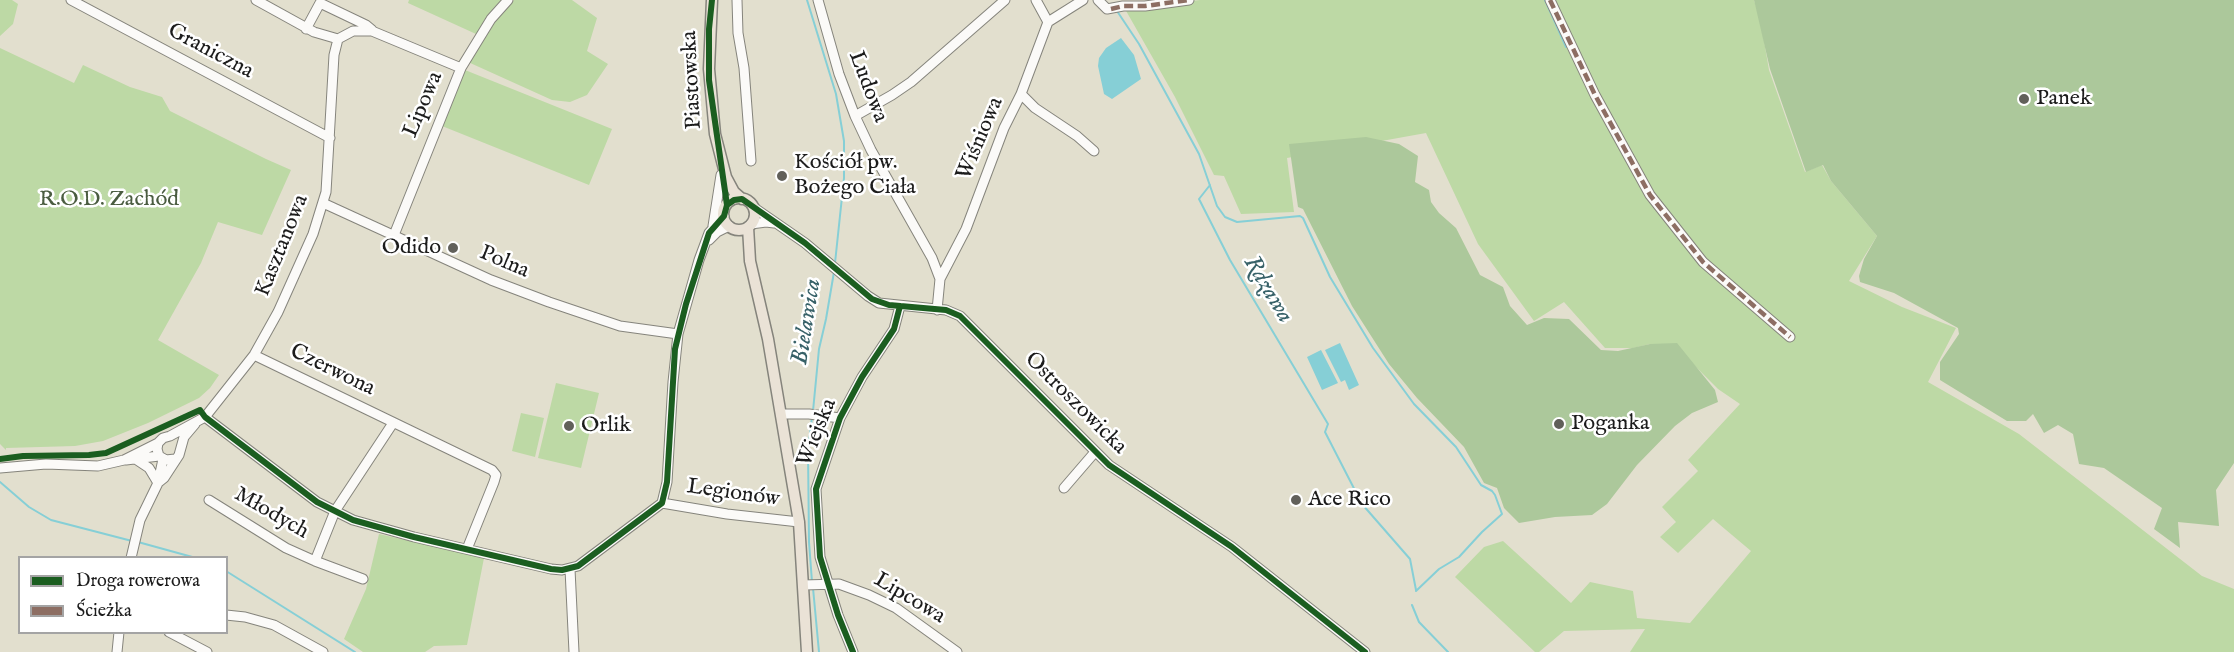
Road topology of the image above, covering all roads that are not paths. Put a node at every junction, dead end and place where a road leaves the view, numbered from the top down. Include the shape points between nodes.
1 (71, 0) edge
2 (256, 0) edge
3 (508, 0) edge
4 (712, 0) edge
5 (737, 0) edge
6 (818, 0) edge
7 (1005, 0) edge
8 (1036, 0) edge
9 (1083, 0) edge
10 (1098, 0) edge
11 (1189, 0) edge
12 (1550, 0) edge
13 (1048, 22) junction
14 (306, 28) junction
15 (372, 31) junction
16 (338, 39) junction
17 (461, 68) junction
18 (1021, 94) junction
19 (855, 116) junction
20 (330, 138) junction
21 (1094, 151) dead end
22 (720, 157) junction
23 (751, 161) dead end
24 (721, 176) junction
25 (742, 199) junction
26 (323, 203) junction
27 (753, 207) junction
28 (728, 219) junction
29 (774, 223) junction
30 (713, 226) junction
31 (750, 226) junction
32 (394, 236) junction
33 (705, 244) junction
34 (750, 261) junction
35 (940, 279) junction
36 (900, 306) junction
37 (937, 310) junction
38 (678, 334) junction
39 (1790, 337) dead end
40 (254, 355) junction
41 (781, 414) junction
42 (840, 418) junction
43 (200, 419) junction
44 (393, 423) junction
45 (170, 436) junction
46 (158, 443) junction
47 (181, 446) junction
48 (1095, 452) junction
49 (161, 457) junction
50 (175, 459) junction
51 (124, 460) junction
52 (137, 460) junction
53 (0, 468) edge
54 (158, 483) junction
55 (1064, 488) dead end
56 (209, 500) dead end
57 (662, 503) junction
58 (335, 511) junction
59 (799, 522) junction
60 (467, 549) junction
61 (131, 556) edge
62 (315, 561) junction
63 (570, 569) junction
64 (363, 579) dead end
65 (830, 584) junction
66 (810, 585) junction
67 (228, 615) edge
68 (119, 634) edge
69 (171, 634) edge
70 (117, 652) edge
71 (207, 652) edge
72 (323, 652) edge
73 (574, 652) edge
74 (807, 652) edge
75 (853, 652) edge
76 (957, 652) edge
77 (1365, 652) edge

1 - 20 street, Graniczna
2 - 14 street
3 - 17 street, Lipowa via 491,19
4 - 22 main road, Piastowska via 709,80
5 - 23 street
6 - 19 street, Ludowa
7 - 19 street via 910,82
8 - 13 street
9 - 13 street
10 - 11 street via 1107,9
12 - 39 street via 1595,95 1650,195 1702,262
13 - 18 street, Wiśniowa
14 - 15 street via 320,3
14 - 16 street
15 - 16 street via 353,32
15 - 17 street
16 - 20 street, Kasztanowa
17 - 32 street, Lipowa
18 - 21 street
18 - 35 street, Wiśniowa via 961,240
19 - 35 street, Ludowa
20 - 26 street, Kasztanowa
22 - 24 main road, Piastowska
22 - 25 main road, Piastowska via 731,188
24 - 28 main road, Piastowska
24 - 30 street, Piastowska
25 - 27 main road
25 - 28 main road via 734,200
26 - 32 street, Polna
26 - 40 street, Kasztanowa via 288,291
27 - 29 street, Ostroszowicka
27 - 31 main road via 755,216
28 - 30 street
28 - 31 main road via 740,230
28 - 33 street
28 - 34 main road, Piastowska
29 - 31 street
29 - 36 street, Ostroszowicka via 879,303
30 - 33 street
31 - 34 main road
32 - 38 street, Polna via 549,302 620,326
33 - 38 street
34 - 41 main road
35 - 37 street, Wiśniowa
36 - 37 street, Ostroszowicka
36 - 42 street, Wiejska via 894,329
37 - 48 street, Ostroszowicka via 953,312 974,328
38 - 57 street
40 - 43 street, Kasztanowa
40 - 44 street, Czerwona
41 - 42 street, Wiejska
41 - 59 main road
42 - 65 street, Wiejska via 816,489 820,557
43 - 45 street, Kasztanowa
43 - 47 street, Kasztanowa
43 - 58 street
44 - 58 street, Czerwona
44 - 60 street, Czerwona via 496,475
45 - 46 street
45 - 47 street
46 - 49 street
46 - 51 street
47 - 50 street
48 - 55 street
48 - 77 street, Ostroszowicka via 1121,474 1249,559
49 - 50 street
49 - 52 street
49 - 54 street
50 - 54 street
51 - 52 street
51 - 53 street via 98,466 46,464
52 - 54 street via 149,468
54 - 61 street via 140,520
56 - 62 street, Młodych via 286,548
57 - 59 street, Legionów
57 - 63 street
58 - 60 street via 375,528
58 - 62 street, Młodych
59 - 66 main road
60 - 63 street via 551,569
62 - 64 street, Młodych
63 - 73 street
65 - 66 street, Lipcowa
65 - 75 street, Wiejska
65 - 76 street, Lipcowa via 846,586 896,608
66 - 74 main road
67 - 72 street via 262,620
68 - 70 street
69 - 71 street

